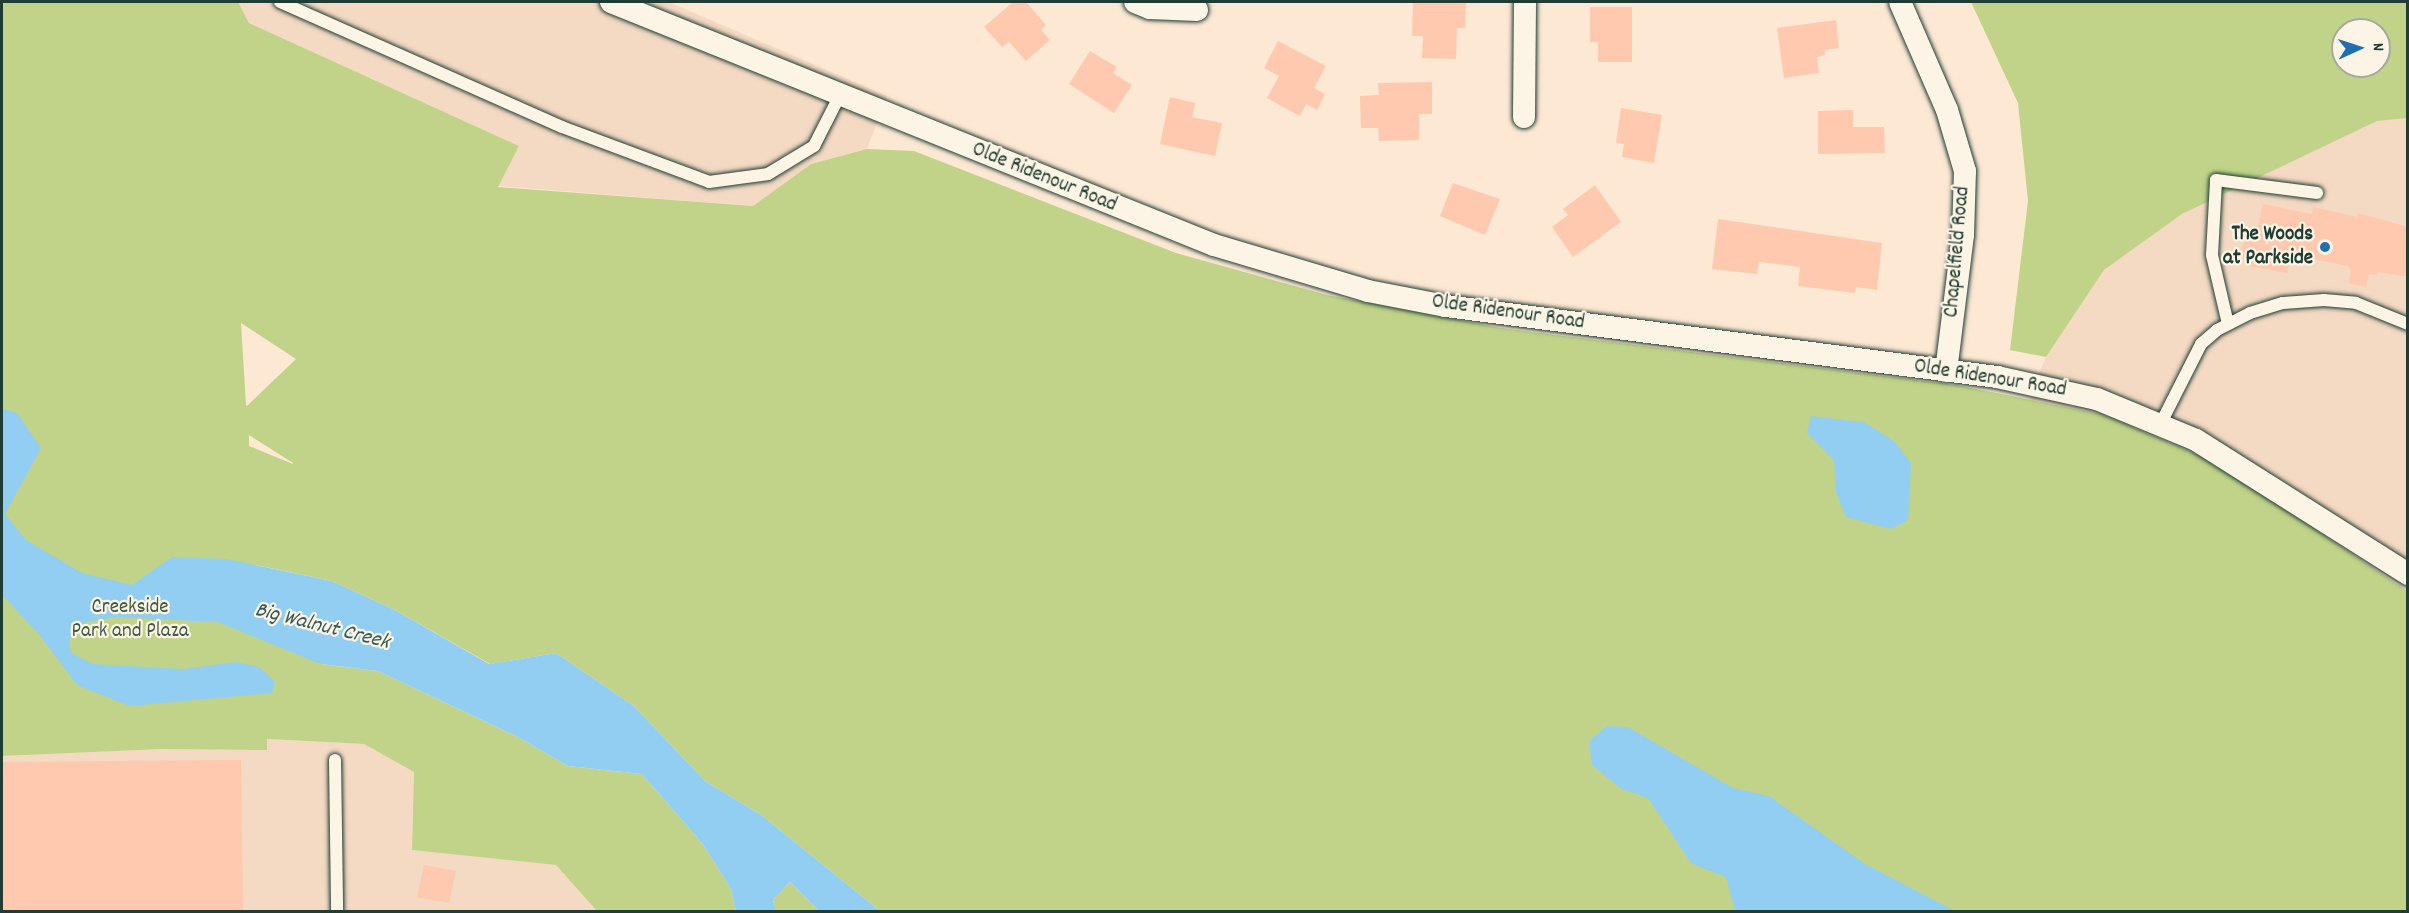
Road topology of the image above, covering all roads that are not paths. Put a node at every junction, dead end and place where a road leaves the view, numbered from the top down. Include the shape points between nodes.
1 (280, 2) edge
2 (611, 2) edge
3 (1135, 2) edge
4 (1525, 2) edge
5 (1900, 2) edge
6 (654, 9) edge
7 (1197, 10) dead end
8 (840, 95) junction
9 (1524, 117) dead end
10 (2317, 193) dead end
11 (2228, 324) junction
12 (2408, 324) edge
13 (1946, 371) junction
14 (2161, 423) junction
15 (2408, 574) edge
16 (335, 760) dead end
17 (337, 912) edge

1 - 8 lane via 591,138 709,182 768,174 814,146
2 - 6 street, Olde Ridenour Road
3 - 7 street via 1150,8
4 - 9 street
5 - 13 street, Chapelfield Road via 1947,110 1965,171 1963,235
6 - 8 street, Olde Ridenour Road
8 - 13 street, Olde Ridenour Road via 1214,245 1368,291 1446,306
10 - 11 lane via 2216,180 2212,255
11 - 12 lane via 2283,303 2324,300 2356,303
11 - 14 lane via 2201,344
13 - 14 street, Olde Ridenour Road via 2046,384
14 - 15 street, Olde Ridenour Road via 2245,470 2369,553
16 - 17 lane

